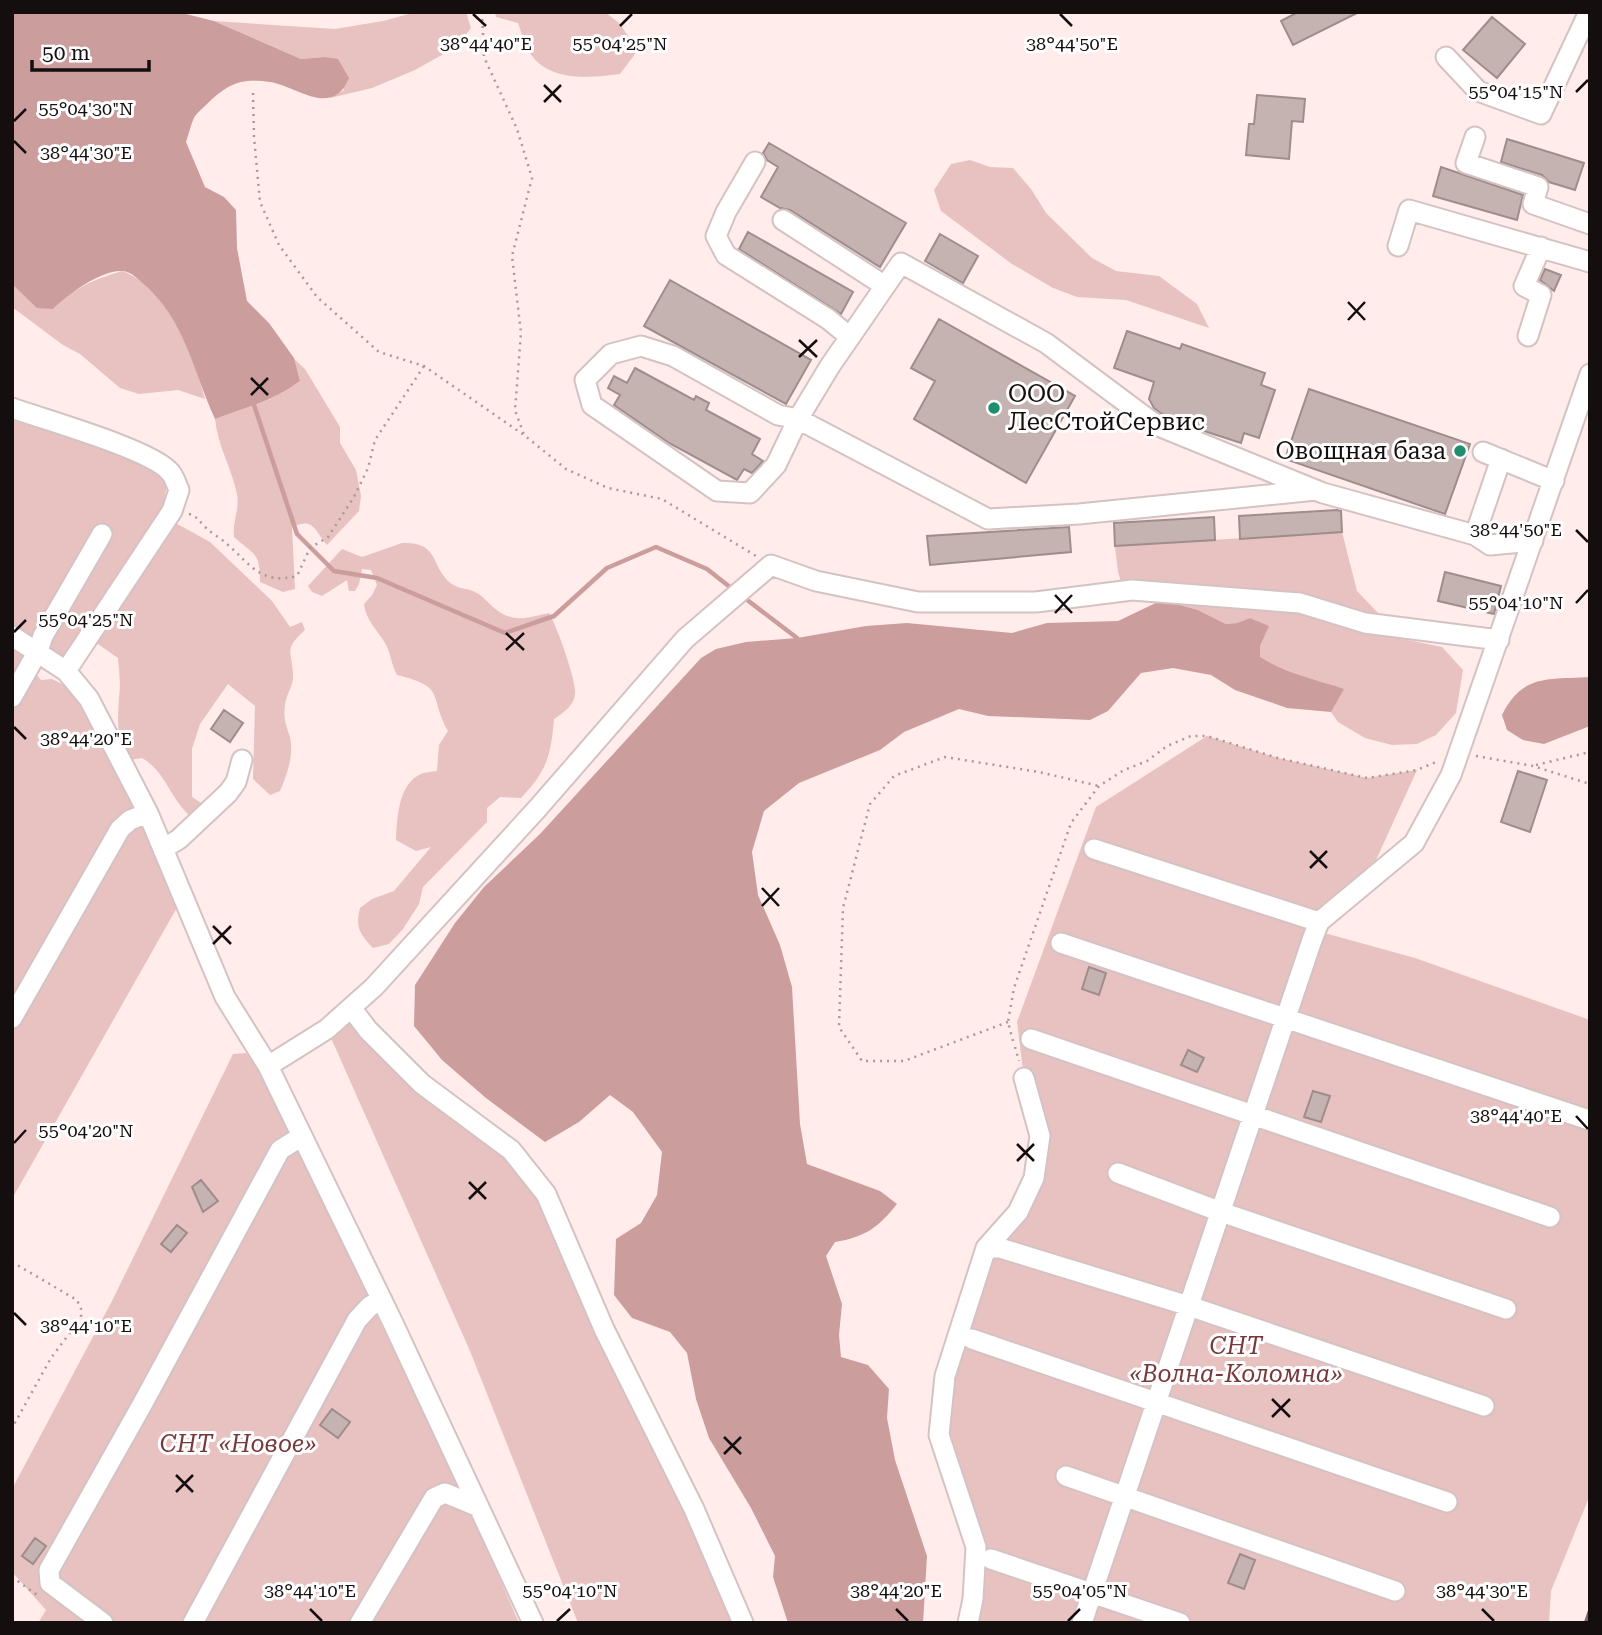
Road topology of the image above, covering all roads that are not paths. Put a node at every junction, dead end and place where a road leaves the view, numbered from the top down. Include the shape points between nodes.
1 (1589, 12) edge
2 (1446, 57) dead end
3 (1475, 137) dead end
4 (755, 163) dead end
5 (783, 220) dead end
6 (1590, 224) edge
7 (1398, 246) dead end
8 (1541, 247) junction
9 (1590, 262) edge
10 (886, 286) junction
11 (1528, 335) dead end
12 (850, 337) junction
13 (1590, 374) edge
14 (12, 408) edge
15 (798, 419) junction
16 (1554, 481) junction
17 (1316, 490) junction
18 (102, 534) dead end
19 (1475, 535) junction
20 (1533, 541) junction
21 (12, 636) edge
22 (1499, 640) junction
23 (38, 652) junction
24 (66, 671) junction
25 (12, 697) edge
26 (242, 760) dead end
27 (148, 813) junction
28 (163, 849) junction
29 (1094, 849) dead end
30 (1319, 922) junction
31 (1061, 943) dead end
32 (352, 1009) junction
33 (12, 1018) edge
34 (1286, 1019) junction
35 (1031, 1039) dead end
36 (268, 1066) junction
37 (1024, 1078) road end
38 (1253, 1115) junction
39 (1589, 1120) edge
40 (302, 1136) junction
41 (1118, 1173) dead end
42 (1221, 1212) junction
43 (1550, 1217) dead end
44 (986, 1248) junction
45 (382, 1300) junction
46 (1189, 1306) junction
47 (1506, 1310) dead end
48 (972, 1339) dead end
49 (1156, 1403) junction
50 (1484, 1406) dead end
51 (1066, 1476) dead end
52 (1124, 1498) junction
53 (1447, 1503) dead end
54 (479, 1507) junction
55 (991, 1559) dead end
56 (1395, 1591) dead end
57 (1092, 1592) junction
58 (103, 1623) edge
59 (193, 1623) edge
60 (360, 1623) edge
61 (533, 1623) edge
62 (743, 1623) edge
63 (968, 1623) edge
64 (1082, 1623) edge
65 (1180, 1623) edge

1 - 2 street via 1541,114 1478,91
3 - 6 street via 1466,163 1538,187 1533,204
4 - 12 street via 716,236 721,246 726,255
5 - 10 street
7 - 8 street via 1409,210
8 - 9 street
8 - 11 street via 1524,286 1541,295
10 - 12 street
10 - 17 street via 901,263 1046,343 1156,425
12 - 15 street
13 - 16 street
14 - 24 street via 159,463 172,472 179,490 172,511
15 - 15 street via 776,465 750,493 717,491 592,405 585,380 611,354 641,346 673,356 778,415
15 - 17 street via 988,519
16 - 19 street via 1492,456
16 - 20 street
17 - 19 street
18 - 23 street
19 - 20 street via 1490,545
20 - 22 street
21 - 23 street
22 - 30 street via 1451,775 1414,843
22 - 32 street via 1365,623 1300,603 1132,590 1036,602 918,602 816,581 771,565 685,639 537,809
23 - 24 street
23 - 25 street
24 - 27 street via 89,699
26 - 28 street via 229,793
27 - 28 street
27 - 33 street via 120,829
28 - 36 street via 225,997
29 - 30 street
30 - 34 street
31 - 34 street
32 - 36 street
32 - 62 street via 422,1084 511,1150 546,1194 604,1329 694,1509
34 - 38 street
34 - 39 street
35 - 38 street
36 - 40 street
37 - 44 street via 1040,1136 1034,1178 1018,1212
38 - 42 street
38 - 43 street
40 - 45 street
40 - 58 street via 280,1150 49,1570 50,1583
41 - 42 street
42 - 46 street
42 - 47 street
44 - 46 street via 1000,1248
44 - 63 street via 945,1376 939,1435 976,1547
45 - 54 street
45 - 59 street via 357,1320
46 - 49 street
46 - 50 street
48 - 49 street
49 - 52 street
49 - 53 street
51 - 52 street
52 - 56 street
52 - 57 street
54 - 60 street via 445,1493 434,1498
54 - 61 street
55 - 57 street
57 - 64 street
57 - 65 street

